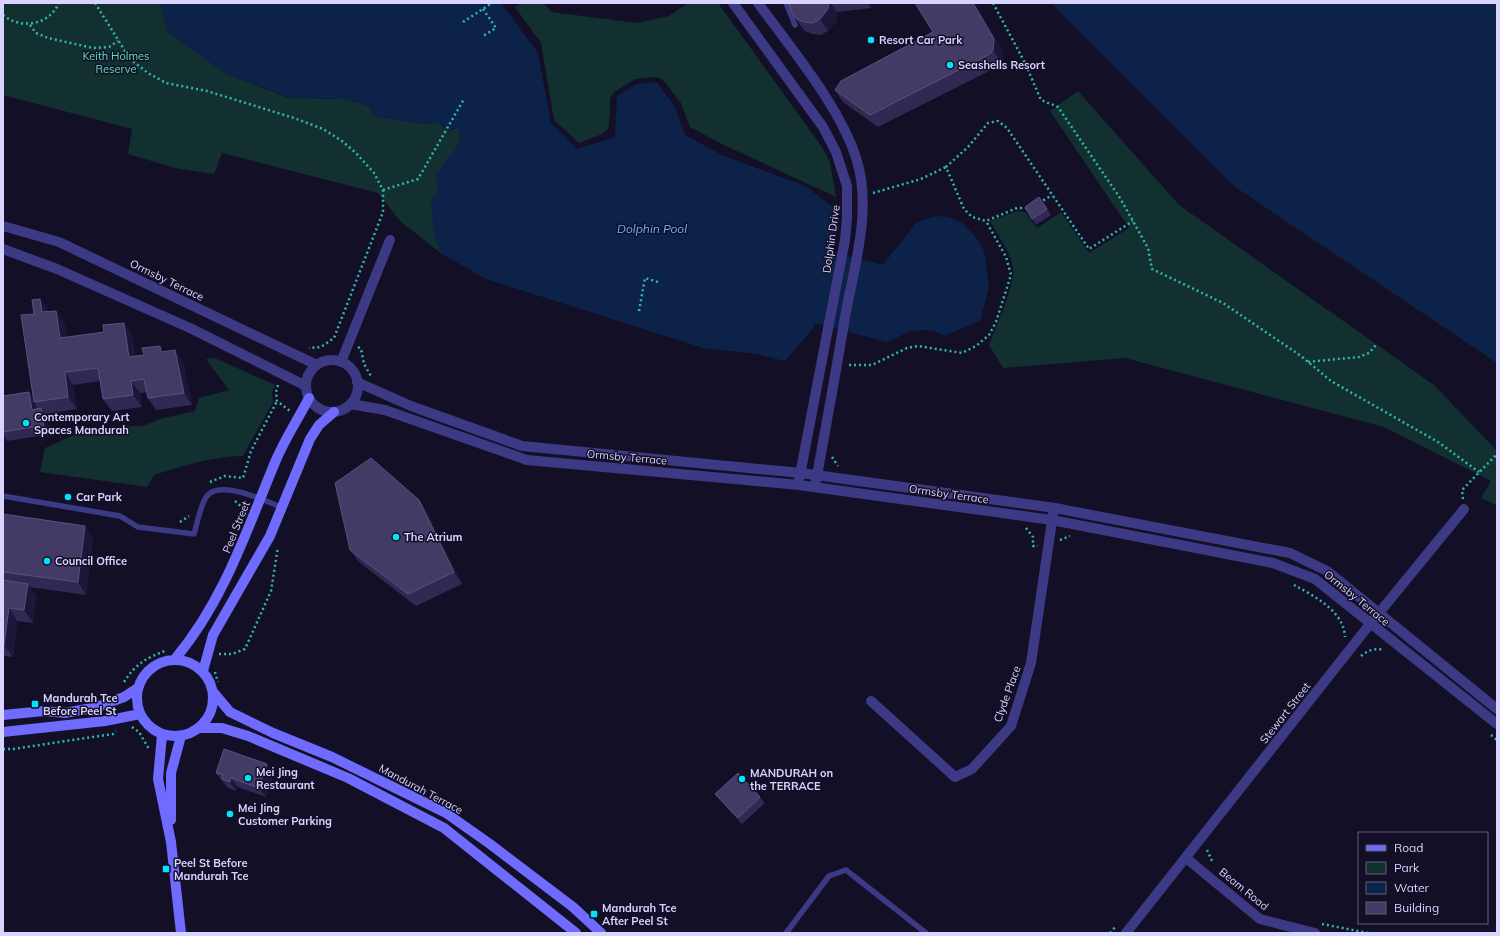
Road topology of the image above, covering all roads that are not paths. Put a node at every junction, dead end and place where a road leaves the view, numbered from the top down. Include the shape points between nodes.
1 (733, 3) edge
2 (758, 3) edge
3 (786, 3) edge
4 (795, 24) edge
5 (3, 226) edge
6 (390, 240) dead end
7 (3, 249) edge
8 (341, 362) junction
9 (317, 365) junction
10 (357, 382) junction
11 (306, 386) junction
12 (309, 398) junction
13 (350, 404) junction
14 (334, 412) junction
15 (801, 473) junction
16 (817, 476) junction
17 (799, 485) junction
18 (815, 488) junction
19 (3, 496) edge
20 (260, 498) junction
21 (283, 508) junction
22 (1055, 508) junction
23 (1464, 509) road end
24 (1052, 520) junction
25 (1379, 614) junction
26 (1370, 624) junction
27 (175, 659) junction
28 (203, 671) junction
29 (138, 688) junction
30 (214, 693) junction
31 (871, 701) dead end
32 (1497, 708) edge
33 (140, 714) junction
34 (3, 716) edge
35 (1497, 724) edge
36 (200, 728) junction
37 (3, 732) edge
38 (162, 735) junction
39 (181, 736) junction
40 (171, 842) junction
41 (1186, 858) junction
42 (1317, 928) edge
43 (181, 933) edge
44 (576, 933) edge
45 (601, 933) edge
46 (786, 933) edge
47 (926, 933) edge
48 (1126, 933) edge

1 - 15 street, Dolphin Drive via 827,133 845,174 847,186 847,218
2 - 16 street via 823,95 848,138 861,175 861,223
3 - 4 lane
5 - 9 street, Ormsby Terrace via 59,242
6 - 8 street
7 - 11 street via 57,269 190,328
8 - 9 street via 333,360
8 - 10 street via 354,374
9 - 11 street via 309,374
10 - 13 street via 356,394
10 - 15 street, Ormsby Terrace via 411,406 522,446
11 - 12 street
12 - 14 street via 320,409
12 - 20 main road, Peel Street via 277,458
13 - 14 street
13 - 17 street, Ormsby Terrace via 385,410 527,460
14 - 21 main road via 319,425 310,439
15 - 16 street, Ormsby Terrace
15 - 17 street, Dolphin Drive
16 - 18 street
16 - 22 street, Ormsby Terrace
17 - 18 street, Ormsby Terrace
18 - 24 street, Ormsby Terrace
19 - 20 lane via 120,516 138,527 194,534 207,496 214,490 224,488
20 - 21 lane
20 - 27 main road, Peel Street via 239,551 215,600 201,626
21 - 28 main road via 270,536 213,634
22 - 24 street, Clyde Place
22 - 25 street, Ormsby Terrace via 1290,553 1327,571
23 - 25 street, Stewart Street
24 - 26 street, Ormsby Terrace via 1273,563 1315,579
24 - 31 street, Clyde Place via 1031,663 1011,726 972,769 955,777
25 - 26 street, Stewart Street
25 - 32 street, Ormsby Terrace
26 - 35 street, Ormsby Terrace
26 - 41 street, Stewart Street
27 - 28 main road via 195,665
27 - 29 main road via 156,664 148,670
28 - 30 main road
29 - 33 main road
29 - 34 main road via 124,697 97,707 65,713 44,711
30 - 36 main road via 209,718
30 - 45 main road, Mandurah Terrace via 230,712 332,757 446,813 573,908
33 - 37 main road via 126,721
33 - 38 main road via 146,723
36 - 39 main road
36 - 44 main road via 222,728 248,736 348,778 444,828
38 - 39 main road
38 - 40 main road via 158,779
39 - 40 main road via 171,773
40 - 43 main road
41 - 42 street, Beam Road via 1260,919
41 - 48 street, Stewart Street
46 - 47 lane via 829,876 846,870

